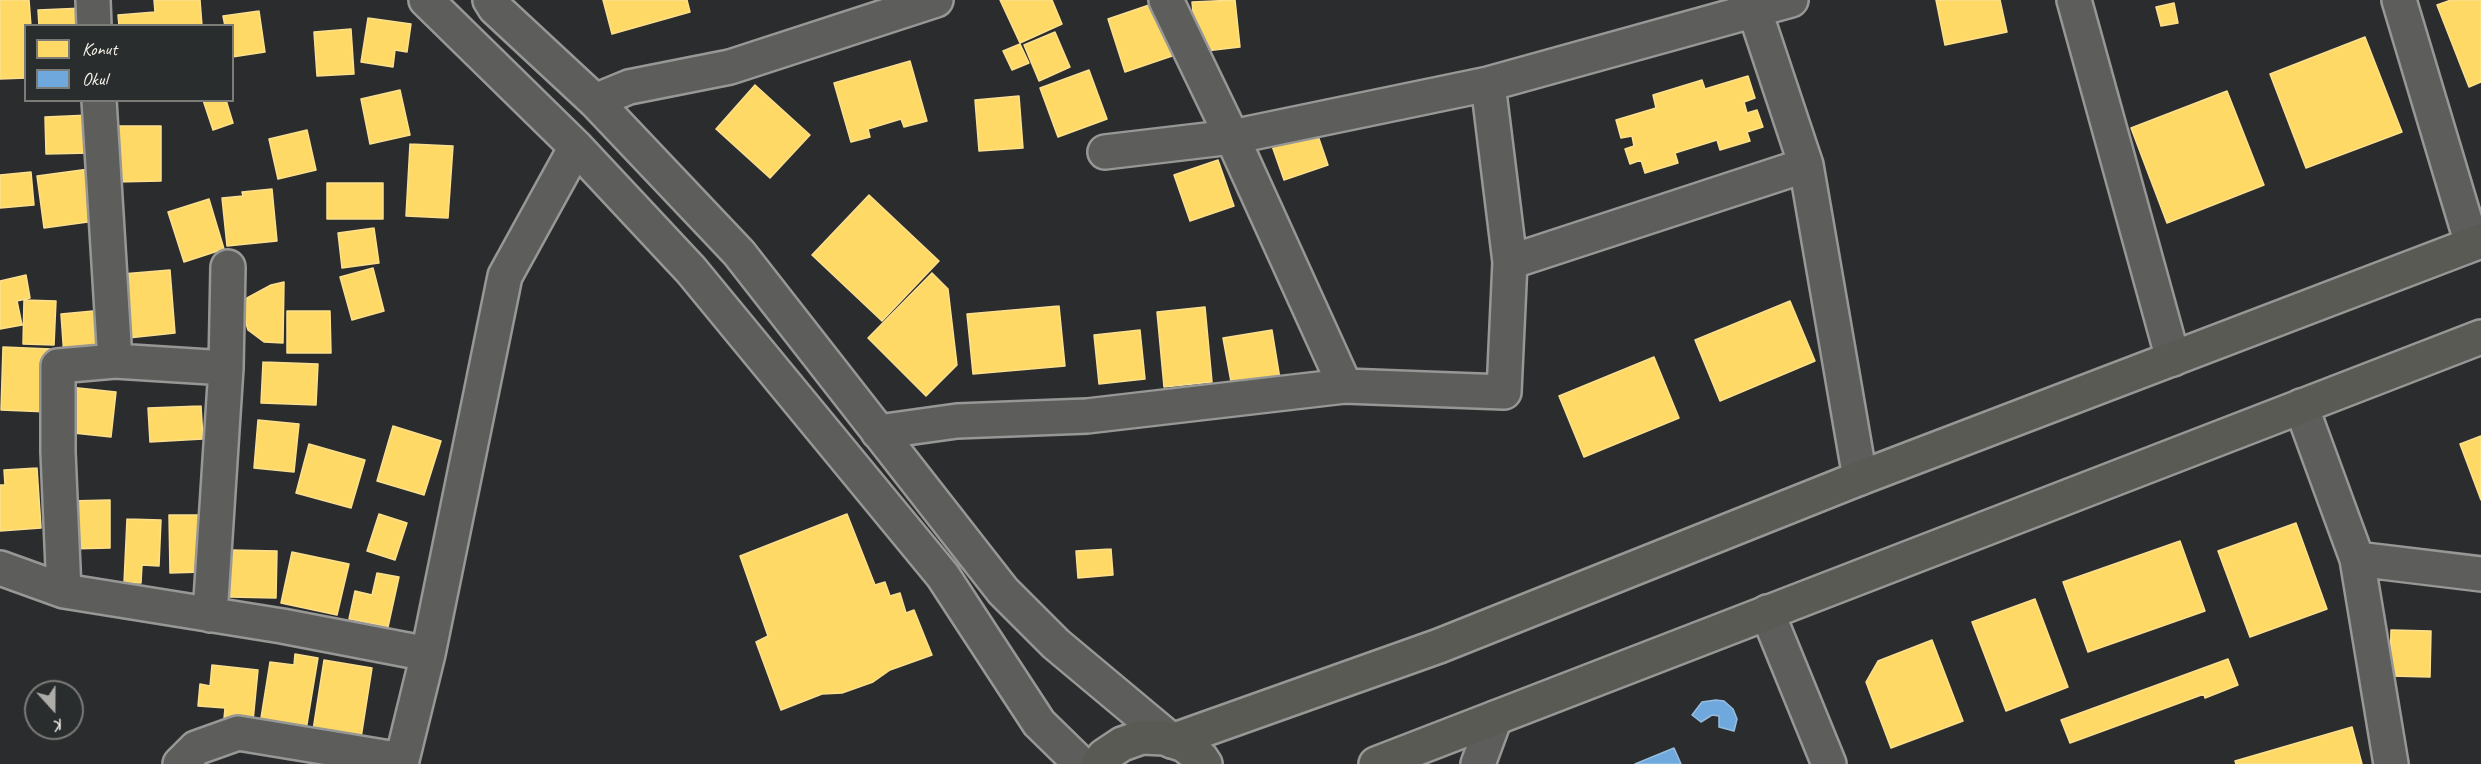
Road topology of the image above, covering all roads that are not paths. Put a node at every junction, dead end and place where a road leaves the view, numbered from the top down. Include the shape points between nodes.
1 (93, 0) edge
2 (426, 0) edge
3 (490, 0) edge
4 (936, 0) edge
5 (1166, 0) edge
6 (1791, 0) edge
7 (2074, 0) edge
8 (2398, 0) edge
9 (1752, 5) edge
10 (94, 24) edge
11 (1488, 84) junction
12 (594, 101) junction
13 (99, 102) edge
14 (1232, 136) junction
15 (576, 147) junction
16 (1105, 152) dead end
17 (1806, 165) junction
18 (2477, 242) edge
19 (1510, 262) junction
20 (228, 267) dead end
21 (2481, 337) edge
22 (2173, 359) junction
23 (116, 361) junction
24 (226, 368) junction
25 (1344, 386) junction
26 (2301, 406) junction
27 (878, 432) junction
28 (1860, 477) junction
29 (2357, 559) junction
30 (0, 568) edge
31 (2481, 574) edge
32 (64, 591) junction
33 (1767, 612) junction
34 (210, 615) junction
35 (428, 654) junction
36 (1495, 718) junction
37 (1172, 741) junction
38 (401, 762) edge
39 (180, 764) edge
40 (1081, 764) edge
41 (1098, 764) edge
42 (1205, 764) edge
43 (1377, 764) edge
44 (1478, 764) edge
45 (1829, 764) edge
46 (2391, 764) edge

1 - 10 street
2 - 15 street
3 - 12 street
4 - 12 street via 730,67 629,87
5 - 14 street
6 - 9 street
7 - 22 street
8 - 18 street
9 - 11 street
9 - 17 street
11 - 14 street
11 - 19 street
12 - 27 street via 739,254
13 - 23 street
14 - 16 street
14 - 25 street
15 - 35 street via 505,276
15 - 40 street via 691,270 943,576 1039,723
17 - 19 street
17 - 28 street
18 - 22 main road
19 - 25 street via 1504,392
20 - 24 street
21 - 26 main road
22 - 28 main road
23 - 24 street
23 - 32 street via 58,366
24 - 34 street
25 - 27 street via 1087,416 957,421
26 - 29 street
26 - 33 main road
27 - 37 street via 1003,591 1056,644
28 - 37 main road via 1439,646
29 - 31 street
29 - 46 street
30 - 32 street
32 - 34 street
33 - 36 main road
33 - 45 street
34 - 35 street
35 - 38 street
36 - 43 main road
36 - 44 street
37 - 41 main road via 1142,737 1122,744
37 - 42 main road via 1184,745
38 - 39 street via 238,733 196,748

